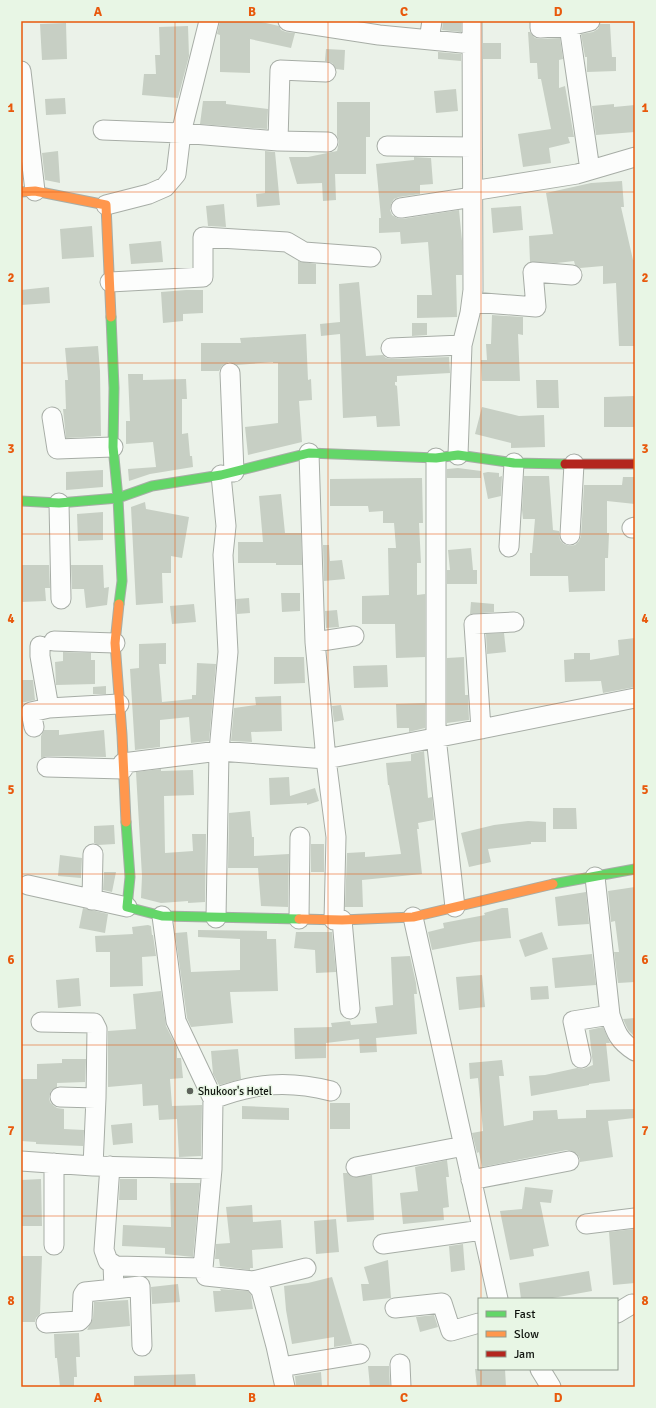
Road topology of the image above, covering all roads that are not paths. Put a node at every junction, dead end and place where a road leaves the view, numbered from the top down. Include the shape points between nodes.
1 (209, 21) edge
2 (288, 21) edge
3 (432, 21) edge
4 (472, 21) edge
5 (540, 21) edge
6 (590, 21) edge
7 (569, 26) junction
8 (429, 40) junction
9 (472, 44) junction
10 (21, 71) edge
11 (326, 72) dead end
12 (103, 130) dead end
13 (181, 133) junction
14 (278, 141) junction
15 (328, 142) dead end
16 (387, 146) dead end
17 (472, 147) junction
18 (635, 157) edge
19 (590, 170) junction
20 (28, 192) edge
21 (472, 194) junction
22 (106, 205) junction
23 (400, 208) dead end
24 (371, 257) dead end
25 (572, 275) dead end
26 (110, 282) junction
27 (472, 302) junction
28 (462, 345) junction
29 (391, 348) dead end
30 (230, 373) dead end
31 (52, 417) dead end
32 (113, 447) junction
33 (309, 453) junction
34 (458, 455) junction
35 (436, 458) junction
36 (514, 463) junction
37 (574, 464) junction
38 (635, 464) edge
39 (227, 473) junction
40 (118, 498) junction
41 (21, 501) edge
42 (59, 503) junction
43 (570, 535) dead end
44 (509, 547) dead end
45 (61, 599) dead end
46 (514, 622) dead end
47 (354, 636) dead end
48 (115, 642) junction
49 (315, 642) junction
50 (635, 698) edge
51 (119, 704) junction
52 (49, 708) junction
53 (34, 727) dead end
54 (481, 729) junction
55 (436, 737) junction
56 (219, 751) junction
57 (326, 759) junction
58 (123, 766) junction
59 (47, 767) dead end
60 (300, 837) dead end
61 (93, 854) dead end
62 (635, 869) edge
63 (595, 877) junction
64 (28, 885) dead end
65 (92, 900) junction
66 (127, 907) junction
67 (455, 907) junction
68 (162, 916) junction
69 (413, 917) junction
70 (216, 918) junction
71 (299, 919) junction
72 (338, 920) junction
73 (350, 1009) dead end
74 (610, 1015) junction
75 (41, 1022) dead end
76 (635, 1051) edge
77 (581, 1058) dead end
78 (331, 1091) dead end
79 (60, 1097) dead end
80 (96, 1098) junction
81 (213, 1100) junction
82 (464, 1146) junction
83 (21, 1161) edge
84 (569, 1161) dead end
85 (54, 1163) junction
86 (101, 1166) junction
87 (356, 1166) dead end
88 (212, 1169) junction
89 (471, 1180) junction
90 (635, 1218) edge
91 (586, 1224) dead end
92 (482, 1230) junction
93 (383, 1244) dead end
94 (54, 1245) dead end
95 (113, 1264) junction
96 (306, 1268) dead end
97 (204, 1272) junction
98 (163, 1281) dead end
99 (253, 1281) junction
100 (114, 1289) junction
101 (498, 1298) edge
102 (395, 1308) dead end
103 (46, 1323) dead end
104 (478, 1323) edge
105 (142, 1346) dead end
106 (360, 1354) dead end
107 (400, 1364) dead end
108 (280, 1367) junction
109 (541, 1370) edge
110 (285, 1387) edge
111 (401, 1387) edge
112 (551, 1387) edge

1 - 13 street
2 - 8 street
3 - 8 street
4 - 9 street
5 - 7 street via 540,28
6 - 7 street
7 - 19 street
8 - 9 street
9 - 17 street
10 - 20 street
11 - 14 street via 280,70
12 - 13 street
13 - 14 street
13 - 22 street via 176,174 165,187 149,194
14 - 15 street
16 - 17 street
17 - 21 street
18 - 19 street
19 - 21 street
20 - 22 street
21 - 23 street
21 - 27 street
22 - 26 street
24 - 26 street via 304,252 287,242 203,237 203,276
25 - 27 street via 533,272 536,307
26 - 32 street via 114,388
27 - 28 street
28 - 29 street
28 - 34 street
30 - 39 street
31 - 32 street via 57,449
32 - 40 street
33 - 35 street
33 - 39 street
33 - 49 street
34 - 35 street
34 - 36 street
35 - 55 street
36 - 37 street
36 - 44 street
37 - 38 street
37 - 43 street
39 - 40 street via 152,486
39 - 56 street via 223,555 228,652
40 - 42 street
40 - 48 street via 122,581
41 - 42 street
42 - 45 street
46 - 54 street via 474,624
47 - 49 street
48 - 51 street
48 - 52 street via 47,643 40,656
49 - 57 street
50 - 54 street
51 - 52 street
51 - 58 street
52 - 53 street via 30,712
54 - 55 street
55 - 57 street
55 - 67 street
56 - 57 street
56 - 58 street
56 - 70 street
57 - 72 street via 336,837
58 - 59 street
58 - 66 street via 130,877
60 - 71 street
61 - 65 street
62 - 63 street
63 - 67 street via 538,887
63 - 74 street
64 - 65 street
65 - 66 street
66 - 68 street
67 - 69 street
68 - 70 street
68 - 81 street via 176,1021
69 - 72 street
69 - 82 street
70 - 71 street
71 - 72 street
72 - 73 street
74 - 76 street via 616,1033 626,1046
74 - 77 street via 573,1021
75 - 80 street via 94,1023 97,1029
78 - 81 street via 311,1086 282,1084 254,1086
79 - 80 street
80 - 86 street
81 - 88 street
82 - 87 street
82 - 89 street
83 - 85 street
84 - 89 street
85 - 86 street
85 - 94 street
86 - 88 street
86 - 95 street via 104,1250 108,1261
88 - 97 street
89 - 92 street
90 - 91 street
92 - 93 street
92 - 101 street
95 - 97 street
95 - 100 street
96 - 99 street
97 - 98 street
97 - 99 street
99 - 108 street via 261,1290
100 - 103 street via 85,1292 82,1318 79,1321
100 - 105 street via 140,1286
102 - 104 street via 442,1302 451,1331
106 - 108 street
107 - 111 street
108 - 110 street
109 - 112 street

